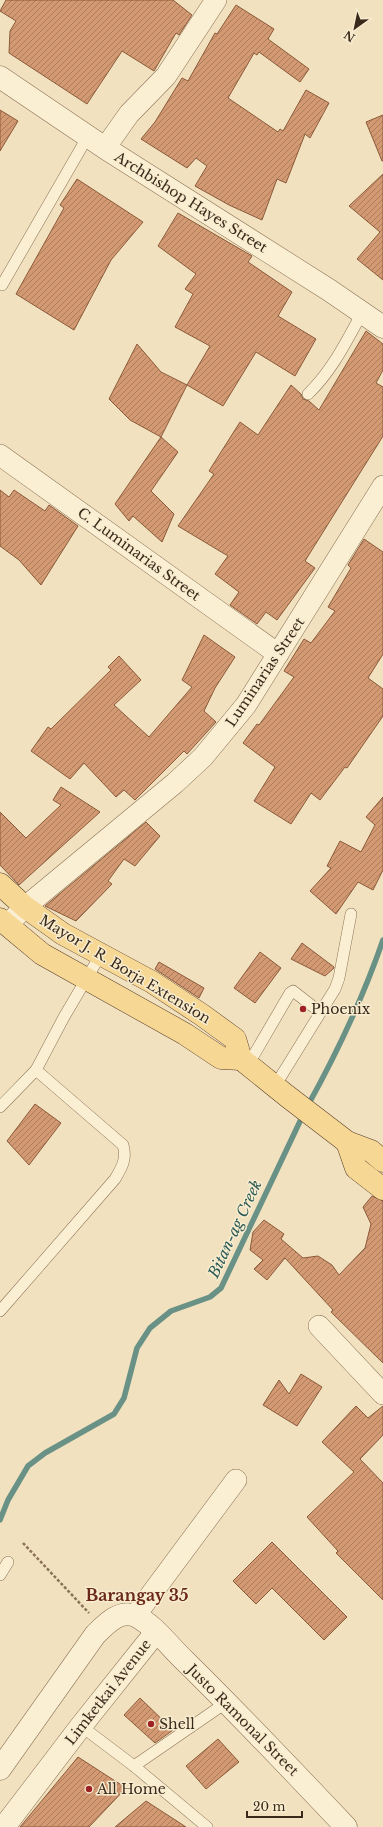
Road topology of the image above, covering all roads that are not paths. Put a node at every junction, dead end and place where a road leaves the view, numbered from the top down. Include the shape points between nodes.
1 (216, 0) edge
2 (0, 77) edge
3 (96, 142) junction
4 (2, 285) dead end
5 (376, 319) edge
6 (308, 394) dead end
7 (0, 454) edge
8 (383, 486) edge
9 (278, 654) junction
10 (0, 884) edge
11 (25, 907) junction
12 (351, 914) dead end
13 (2, 926) edge
14 (101, 954) junction
15 (86, 979) junction
16 (320, 1012) junction
17 (245, 1062) junction
18 (36, 1070) junction
19 (281, 1091) junction
20 (0, 1107) edge
21 (347, 1142) junction
22 (383, 1161) edge
23 (383, 1189) edge
24 (0, 1311) edge
25 (319, 1326) dead end
26 (383, 1394) edge
27 (236, 1480) dead end
28 (8, 1562) dead end
29 (0, 1575) edge
30 (135, 1616) junction
31 (156, 1632) junction
32 (227, 1702) junction
33 (80, 1726) junction
34 (134, 1766) junction
35 (0, 1769) edge
36 (4, 1827) edge
37 (207, 1827) edge
38 (346, 1827) edge

1 - 3 street via 166,76 129,114
2 - 3 street, Archbishop Hayes Street
3 - 4 lane
3 - 5 street, Archbishop Hayes Street
5 - 6 lane
7 - 9 street, C. Luminarias Street
8 - 9 street, Luminarias Street
9 - 11 street, Luminarias Street via 246,705 203,757
10 - 11 main road, Mayor J. R. Borja Extension
11 - 13 street, Luminarias Street
11 - 14 main road, Mayor J. R. Borja Extension via 63,934
12 - 16 lane via 339,978
13 - 15 main road, Mayor J. R. Borja Extension via 42,954
14 - 15 lane
14 - 17 main road, Mayor J. R. Borja Extension via 202,1014 235,1039
15 - 17 main road, Mayor J. R. Borja Extension via 185,1034 221,1058
15 - 18 lane
16 - 17 lane via 293,991 290,993
16 - 19 lane
17 - 19 main road
18 - 20 lane
18 - 24 lane via 123,1145 126,1155 115,1179
19 - 21 main road
21 - 22 main road via 371,1151
21 - 23 main road via 356,1168
25 - 26 street
27 - 30 street
28 - 29 lane
30 - 31 street, Limketkai Avenue
30 - 35 street, Limketkai Avenue via 119,1616 102,1627 87,1644
31 - 32 street, Justo Ramonal Street
31 - 33 street, Limketkai Avenue
32 - 34 lane
32 - 38 street, Justo Ramonal Street
33 - 34 lane
33 - 36 street, Limketkai Avenue
34 - 37 lane

